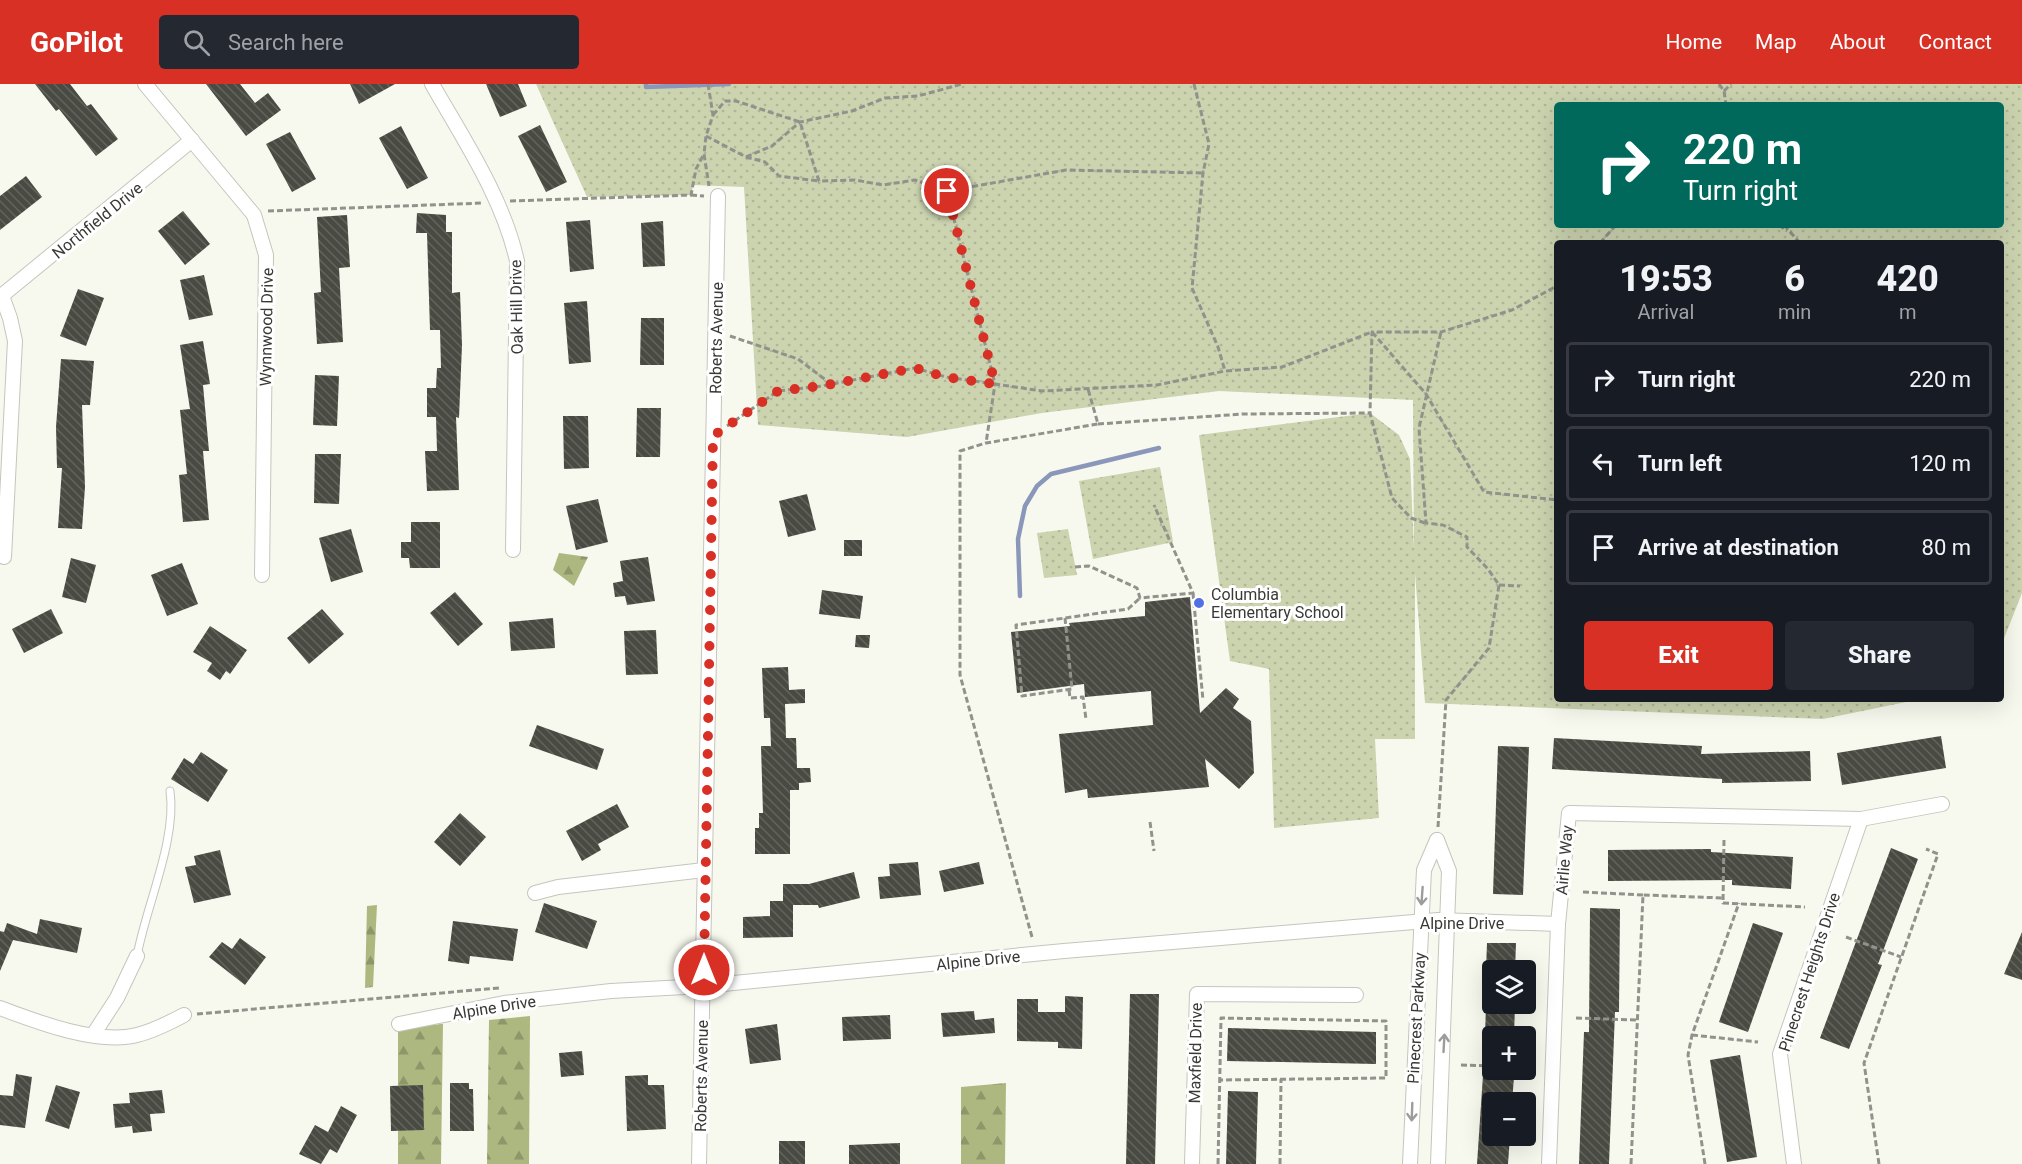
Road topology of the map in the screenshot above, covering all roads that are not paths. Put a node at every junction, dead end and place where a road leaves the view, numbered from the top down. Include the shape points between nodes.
1 (145, 84) edge
2 (432, 84) edge
3 (192, 141) junction
4 (712, 196) road end
5 (1, 297) edge
6 (513, 550) dead end
7 (4, 557) dead end
8 (262, 575) dead end
9 (170, 792) dead end
10 (1942, 804) dead end
11 (1861, 819) junction
12 (704, 870) junction
13 (535, 893) dead end
14 (1449, 921) junction
15 (1420, 922) junction
16 (1558, 924) junction
17 (137, 956) joint
18 (704, 986) junction
19 (1356, 995) dead end
20 (0, 1008) edge
21 (184, 1015) road end
22 (399, 1024) dead end
23 (93, 1035) junction
24 (699, 1164) edge
25 (1192, 1164) edge
26 (1410, 1164) edge
27 (1438, 1164) edge
28 (1549, 1164) edge
29 (1794, 1164) edge

1 - 3 street, Wynnwood Drive
2 - 6 street, Oak Hill Drive via 502,211 517,261
3 - 5 street, Northfield Drive
3 - 8 street, Wynnwood Drive via 254,215 266,255
4 - 12 street, Roberts Avenue via 716,333
5 - 7 street via 15,341
9 - 17 lane via 171,819
10 - 11 street
11 - 16 street, Airlie Way via 1569,813
11 - 29 street, Pinecrest Heights Drive via 1780,1054
12 - 13 street
12 - 18 street, Roberts Avenue
14 - 15 street, Alpine Drive
14 -> 15 street, Pinecrest Parkway via 1449,871 1437,840 1424,870
14 - 16 street, Alpine Drive
27 -> 14 street, Pinecrest Parkway
15 - 18 street, Alpine Drive
15 -> 26 street, Pinecrest Parkway
16 - 28 street, Airlie Way
17 - 23 street
18 - 22 street, Alpine Drive via 504,1003
18 - 24 street, Roberts Avenue
19 - 25 street, Maxfield Drive via 1197,994
20 - 23 street
21 - 23 street via 136,1036

